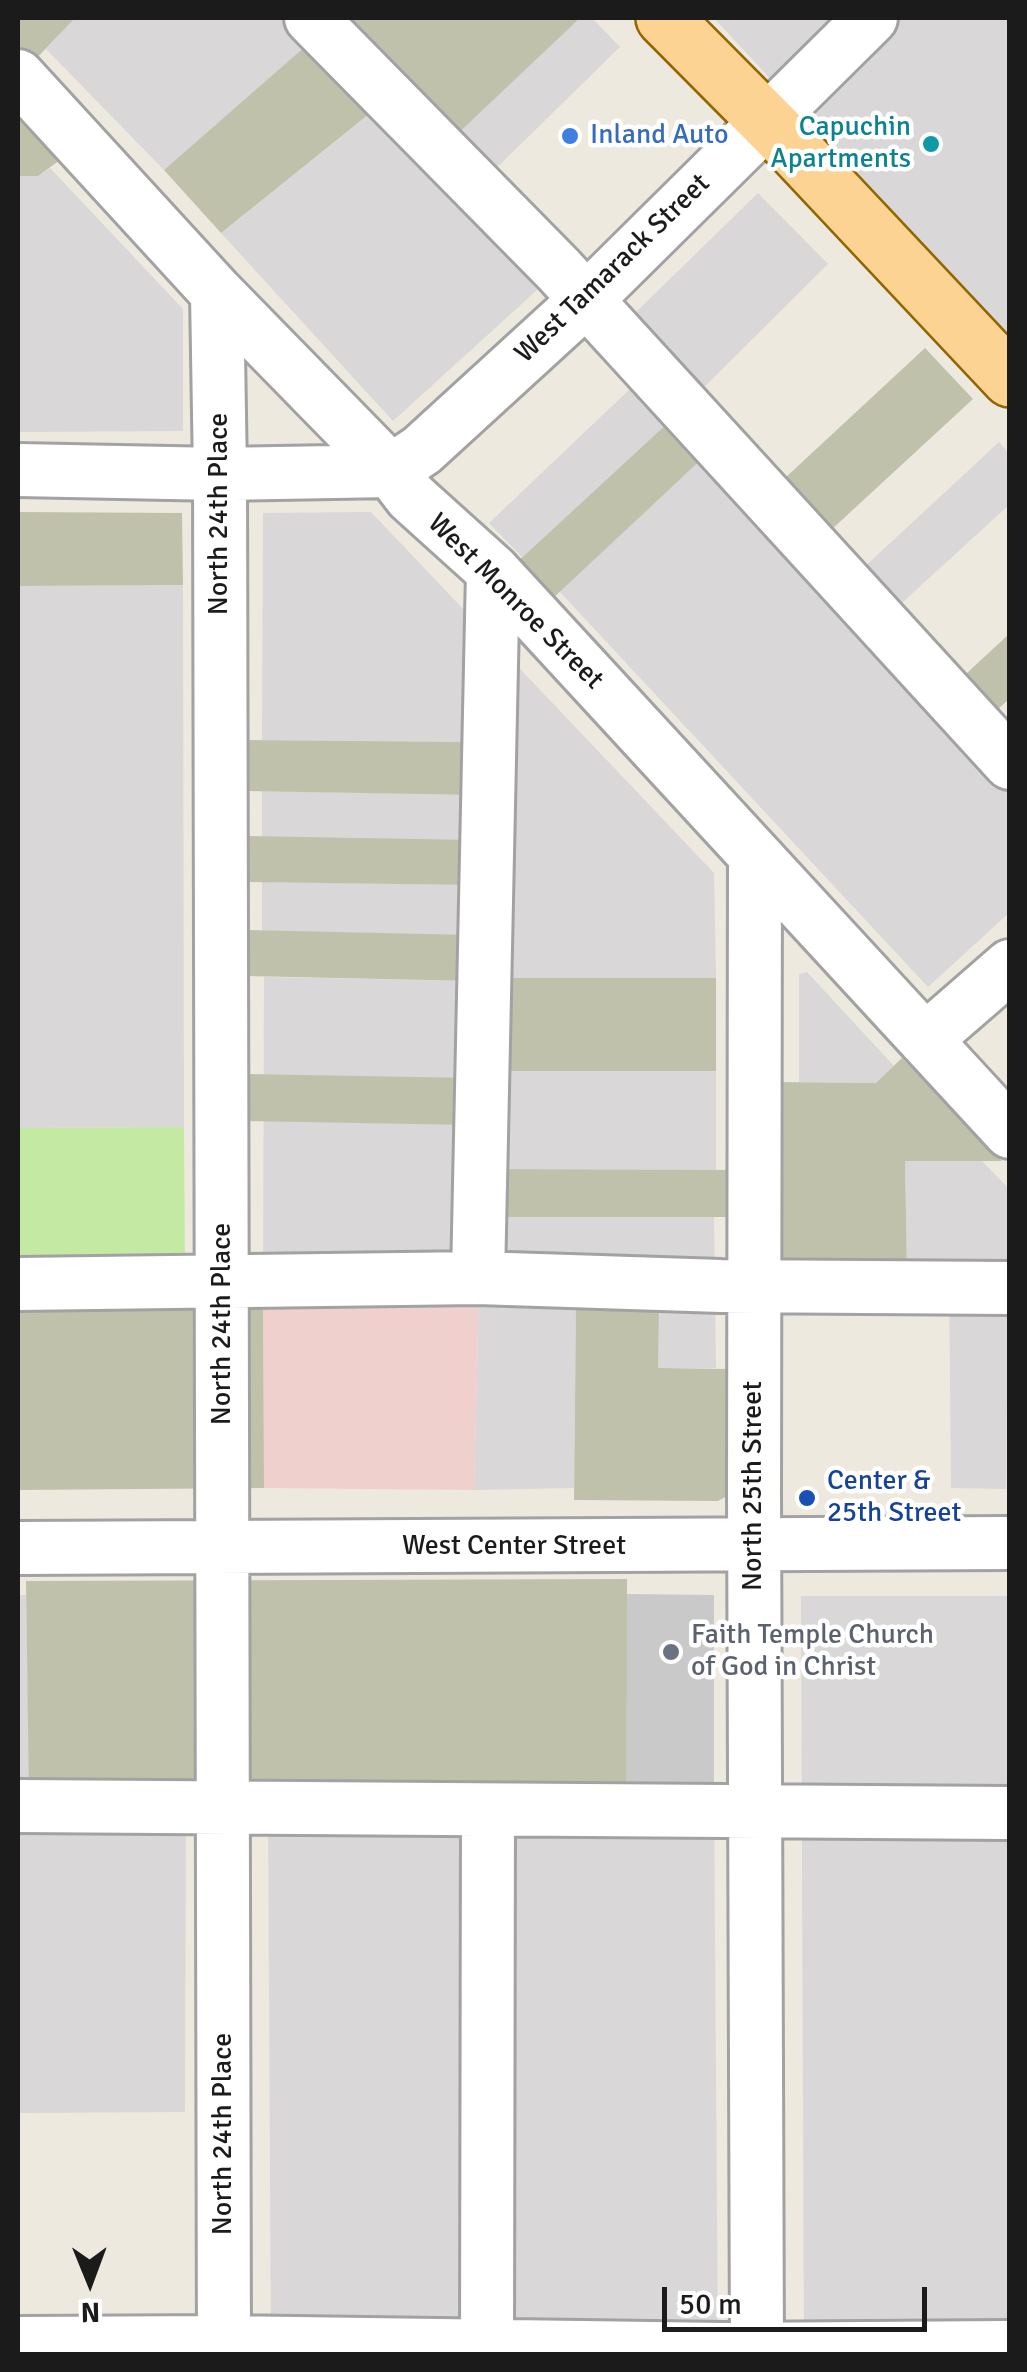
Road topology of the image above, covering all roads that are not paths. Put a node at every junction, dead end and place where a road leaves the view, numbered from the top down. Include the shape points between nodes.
1 (311, 18) edge
2 (664, 18) edge
3 (871, 18) edge
4 (18, 76) edge
5 (764, 120) junction
6 (217, 293) junction
7 (586, 300) junction
8 (1010, 379) edge
9 (18, 470) edge
10 (391, 471) junction
11 (220, 474) junction
12 (493, 571) junction
13 (1010, 763) edge
14 (756, 857) junction
15 (1010, 966) edge
16 (925, 1040) junction
17 (1010, 1132) edge
18 (478, 1278) junction
19 (223, 1283) junction
20 (18, 1284) edge
21 (754, 1286) junction
22 (1010, 1288) edge
23 (1010, 1543) edge
24 (754, 1546) junction
25 (18, 1548) edge
26 (224, 1548) junction
27 (18, 1806) edge
28 (224, 1808) junction
29 (488, 1810) junction
30 (755, 1812) junction
31 (1010, 1813) edge
32 (18, 2343) edge
33 (487, 2345) junction
34 (1010, 2346) edge
35 (224, 2348) edge
36 (757, 2352) edge

1 - 7 street
2 - 5 main road
3 - 5 street, West Tamarack Street
4 - 6 street, West Monroe Street
5 - 7 street, West Tamarack Street
5 - 8 main road
6 - 10 street, West Monroe Street
6 - 11 street, North 24th Place
7 - 10 street, West Tamarack Street
7 - 13 street
9 - 11 street
10 - 11 street
10 - 12 street, West Monroe Street via 411,498
11 - 19 street, North 24th Place
12 - 14 street, West Monroe Street
12 - 18 street
14 - 16 street, West Monroe Street
14 - 21 street, North 25th Street
15 - 16 street
16 - 17 street, West Monroe Street
18 - 19 street
18 - 21 street
19 - 20 street
19 - 26 street, North 24th Place
21 - 22 street
21 - 24 street, North 25th Street
23 - 24 street, West Center Street
24 - 26 street, West Center Street
24 - 30 street, North 25th Street
25 - 26 street, West Center Street
26 - 28 street, North 24th Place
27 - 28 street
28 - 29 street
28 - 35 street, North 24th Place
29 - 30 street
29 - 33 street
30 - 31 street
30 - 36 street, North 25th Street
32 - 35 street
33 - 35 street
33 - 36 street
34 - 36 street

